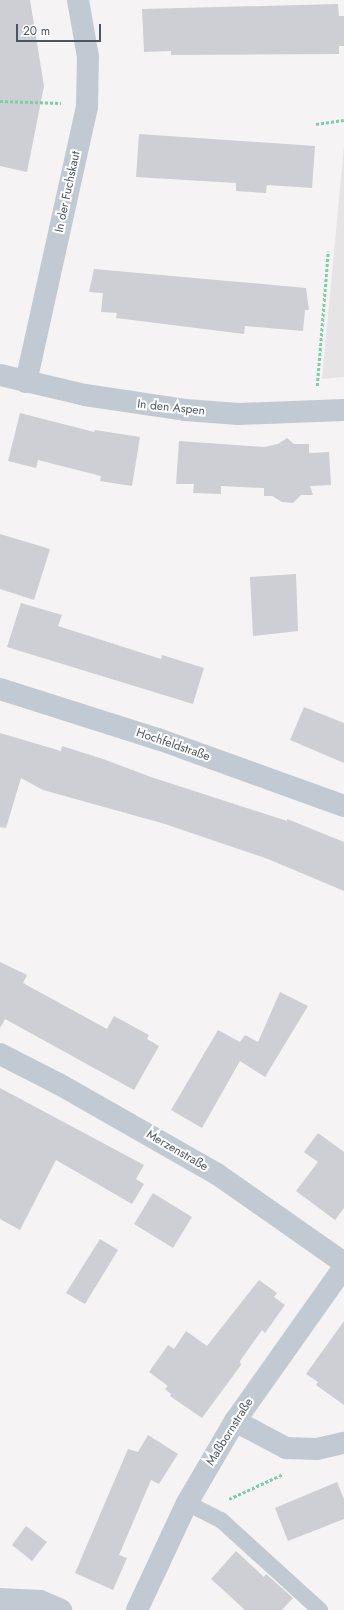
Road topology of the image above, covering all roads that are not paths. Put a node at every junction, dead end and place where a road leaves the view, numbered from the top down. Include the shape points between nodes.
1 (78, 0) edge
2 (0, 375) edge
3 (26, 382) junction
4 (344, 410) edge
5 (0, 688) edge
6 (344, 806) edge
7 (0, 1054) edge
8 (344, 1263) edge
9 (344, 1267) edge
10 (235, 1421) junction
11 (344, 1443) edge
12 (196, 1507) junction
13 (0, 1599) edge
14 (61, 1610) edge
15 (137, 1610) edge
16 (320, 1610) edge

1 - 3 street, In der Fuchskaut via 88,57 87,107
2 - 3 street, In den Aspen
3 - 4 street, In den Aspen via 140,405 185,410 239,414
5 - 6 street, Hochfeldstraße via 158,739
7 - 8 street, Merzenstraße via 60,1084 217,1174
9 - 10 street, Maßbornstraße
10 - 11 street via 286,1448 317,1449
10 - 12 street, Maßbornstraße
12 - 15 street, Maßbornstraße
12 - 16 lane via 221,1520
13 - 14 street via 40,1601

